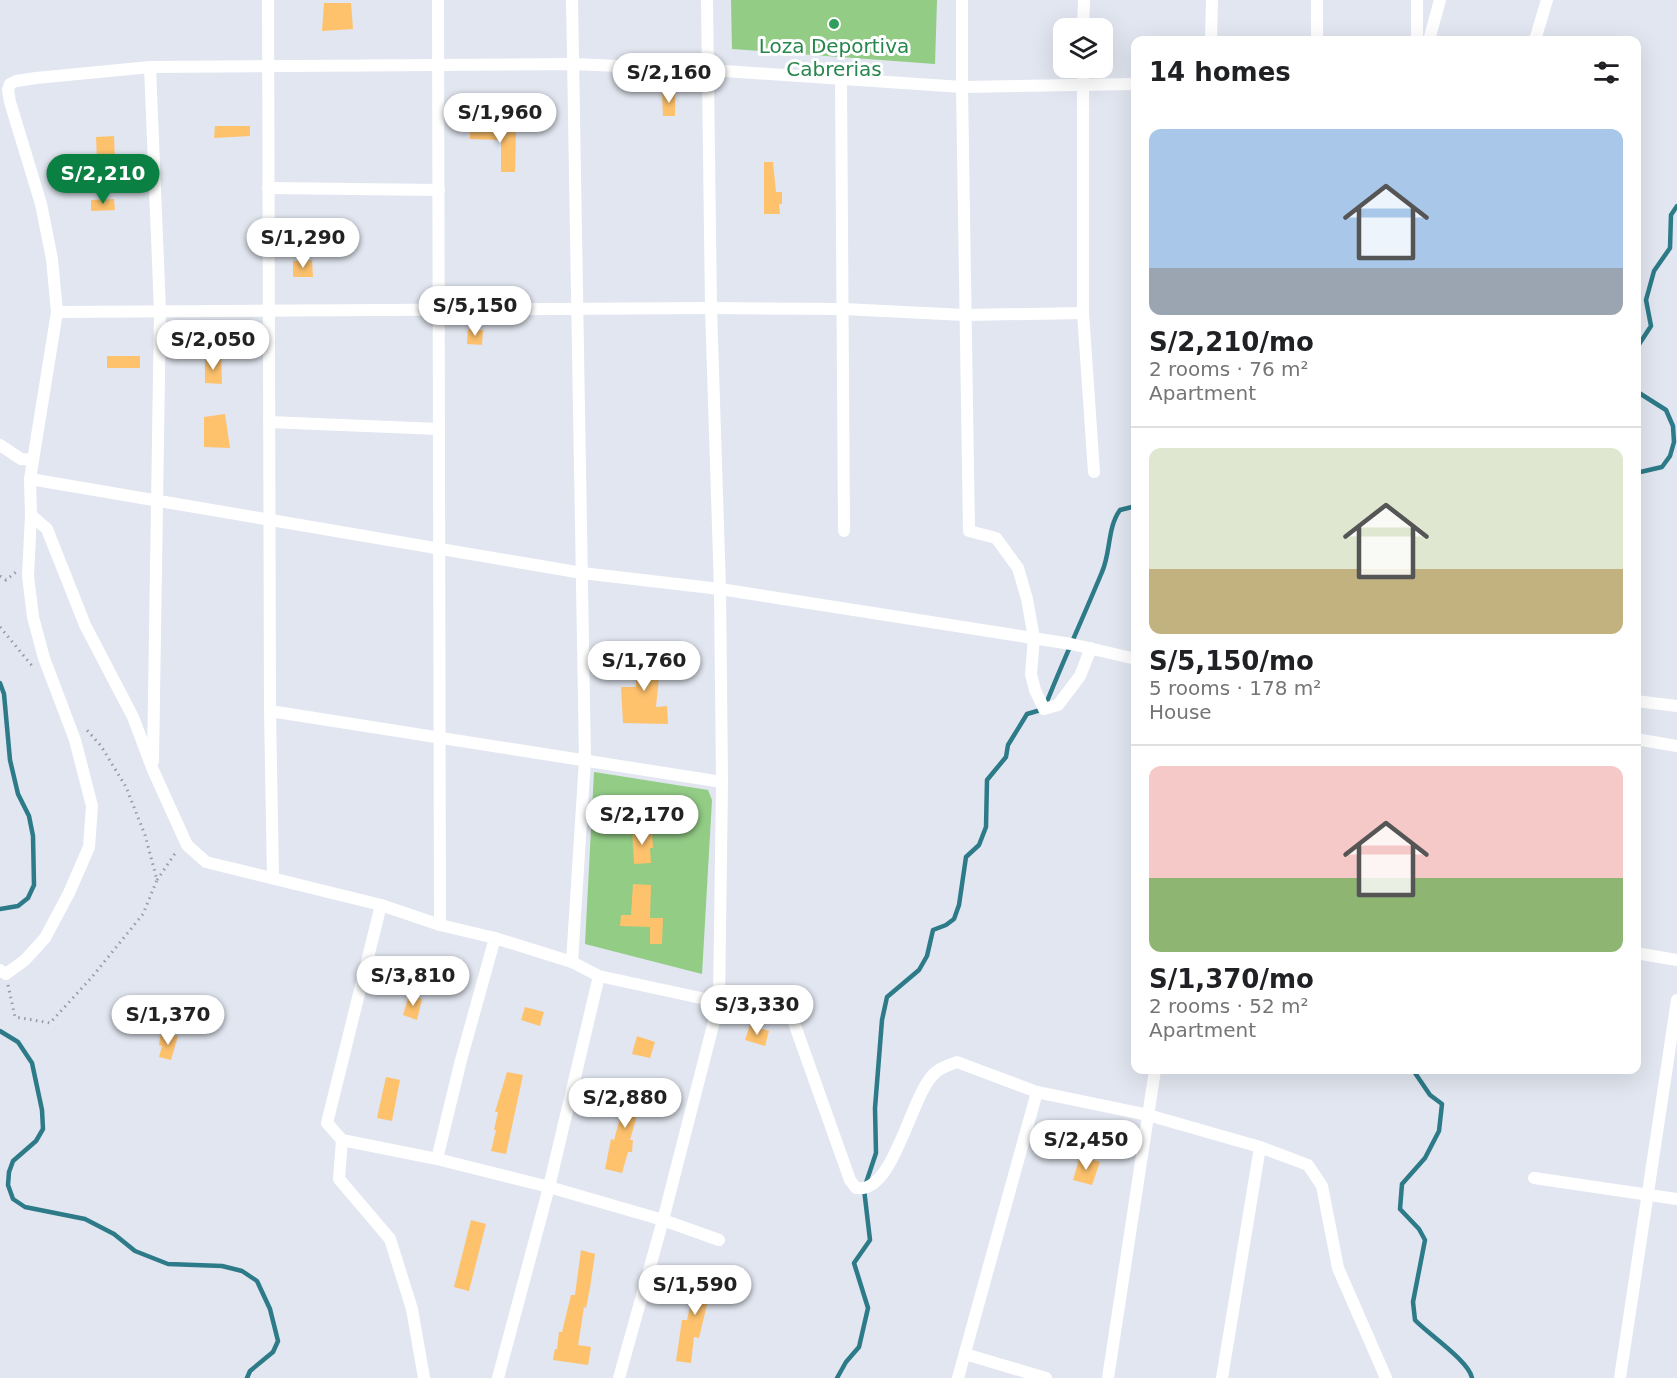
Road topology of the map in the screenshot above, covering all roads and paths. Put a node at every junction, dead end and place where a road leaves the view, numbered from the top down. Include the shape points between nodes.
1 (268, 0) edge
2 (438, 0) edge
3 (572, 0) edge
4 (707, 0) edge
5 (962, 0) edge
6 (1084, 0) edge
7 (1212, 0) edge
8 (1317, 0) edge
9 (1418, 0) edge
10 (1440, 0) edge
11 (1547, 0) edge
12 (1083, 18) edge
13 (1211, 36) edge
14 (1317, 36) edge
15 (1417, 36) edge
16 (1430, 36) edge
17 (1536, 36) edge
18 (574, 64) junction
19 (268, 65) junction
20 (438, 66) junction
21 (150, 67) junction
22 (710, 70) junction
23 (1083, 78) edge
24 (841, 80) junction
25 (1131, 84) edge
26 (1083, 85) junction
27 (962, 87) junction
28 (268, 188) junction
29 (439, 190) junction
30 (711, 308) junction
31 (269, 309) junction
32 (439, 309) junction
33 (577, 309) junction
34 (843, 309) junction
35 (160, 310) junction
36 (57, 312) junction
37 (1083, 313) junction
38 (965, 315) junction
39 (269, 422) junction
40 (439, 429) junction
41 (0, 445) edge
42 (33, 460) junction
43 (1094, 472) dead end
44 (30, 479) junction
45 (158, 501) junction
46 (32, 515) junction
47 (269, 520) junction
48 (844, 531) dead end
49 (439, 548) junction
50 (582, 573) junction
51 (720, 590) junction
52 (1034, 638) junction
53 (1091, 648) junction
54 (1131, 658) edge
55 (1641, 702) edge
56 (1677, 706) edge
57 (270, 711) junction
58 (440, 737) junction
59 (1641, 740) edge
60 (1677, 746) edge
61 (585, 760) junction
62 (153, 770) junction
63 (722, 782) junction
64 (187, 845) junction
65 (273, 877) junction
66 (157, 880) dead end
67 (381, 905) junction
68 (440, 925) junction
69 (495, 938) junction
70 (1641, 954) edge
71 (1677, 960) edge
72 (572, 962) junction
73 (0, 970) edge
74 (599, 976) junction
75 (1677, 1000) edge
76 (719, 1002) junction
77 (1154, 1074) edge
78 (1037, 1092) junction
79 (1148, 1115) junction
80 (342, 1140) junction
81 (1260, 1147) junction
82 (436, 1159) junction
83 (1534, 1178) dead end
84 (549, 1187) junction
85 (1647, 1195) junction
86 (1677, 1199) edge
87 (663, 1221) junction
88 (719, 1240) dead end
89 (965, 1354) junction
90 (424, 1378) edge
91 (498, 1378) edge
92 (619, 1378) edge
93 (958, 1378) edge
94 (1046, 1378) edge
95 (1108, 1378) edge
96 (1222, 1378) edge
97 (1386, 1378) edge
98 (1620, 1378) edge

1 - 19 street
2 - 20 street
3 - 18 street
4 - 22 street
5 - 27 street
6 - 12 street
7 - 13 street
8 - 14 street
9 - 15 street
10 - 16 street
11 - 17 street
18 - 20 street
18 - 22 street
18 - 33 street
19 - 20 street
19 - 21 street
19 - 28 street
20 - 29 street
21 - 35 street
21 - 36 street via 16,81 9,86 10,102 41,204
22 - 24 street
22 - 30 street
23 - 26 street
24 - 27 street
24 - 34 street
25 - 26 street
26 - 27 street
26 - 37 street
27 - 38 street
28 - 29 street
28 - 31 street
29 - 32 street
30 - 33 street
30 - 34 street
30 - 51 street
31 - 32 street
31 - 35 street
31 - 39 street
32 - 33 street
32 - 40 street
33 - 50 street
34 - 38 street
34 - 48 street
35 - 36 street
35 - 45 street
36 - 42 street
37 - 38 street
37 - 43 street
38 - 52 street via 969,531 996,538 1018,568
39 - 40 street
39 - 47 street
40 - 49 street
41 - 42 street via 21,459
42 - 44 street
44 - 45 street
44 - 46 street
45 - 47 street
45 - 62 street
46 - 62 street via 47,529 85,625 133,717
46 - 73 street via 28,576 33,617 75,740 92,806 90,837 69,893 45,938 6,974
47 - 49 street
47 - 57 street
49 - 50 street
49 - 58 street
50 - 51 street
50 - 61 street
51 - 52 street
51 - 63 street
52 - 53 street
52 - 53 street via 1031,674 1044,709 1058,705 1080,675
53 - 54 street
55 - 56 street
57 - 58 street
57 - 65 street
58 - 61 street
58 - 68 street
59 - 60 street
61 - 63 street
61 - 72 street
62 - 64 street
63 - 76 street
64 - 65 street via 206,862
64 - 66 path via 173,853
65 - 67 street
67 - 68 street
67 - 80 street via 327,1123
68 - 69 street
69 - 72 street
69 - 82 street
70 - 71 street
72 - 74 street
74 - 76 street
74 - 84 street
75 - 85 street
76 - 78 street via 781,1009 792,1017 856,1188 877,1183 934,1073 945,1066 957,1062
76 - 87 street
77 - 79 street
78 - 79 street
78 - 89 street
79 - 81 street
79 - 95 street
80 - 82 street
80 - 90 street via 339,1179 390,1239 412,1309
81 - 96 street
81 - 97 street via 1308,1165 1323,1186 1338,1268
82 - 84 street
83 - 85 street
84 - 87 street
84 - 91 street
85 - 86 street
85 - 98 street
87 - 88 street
87 - 92 street
89 - 93 street
89 - 94 street

